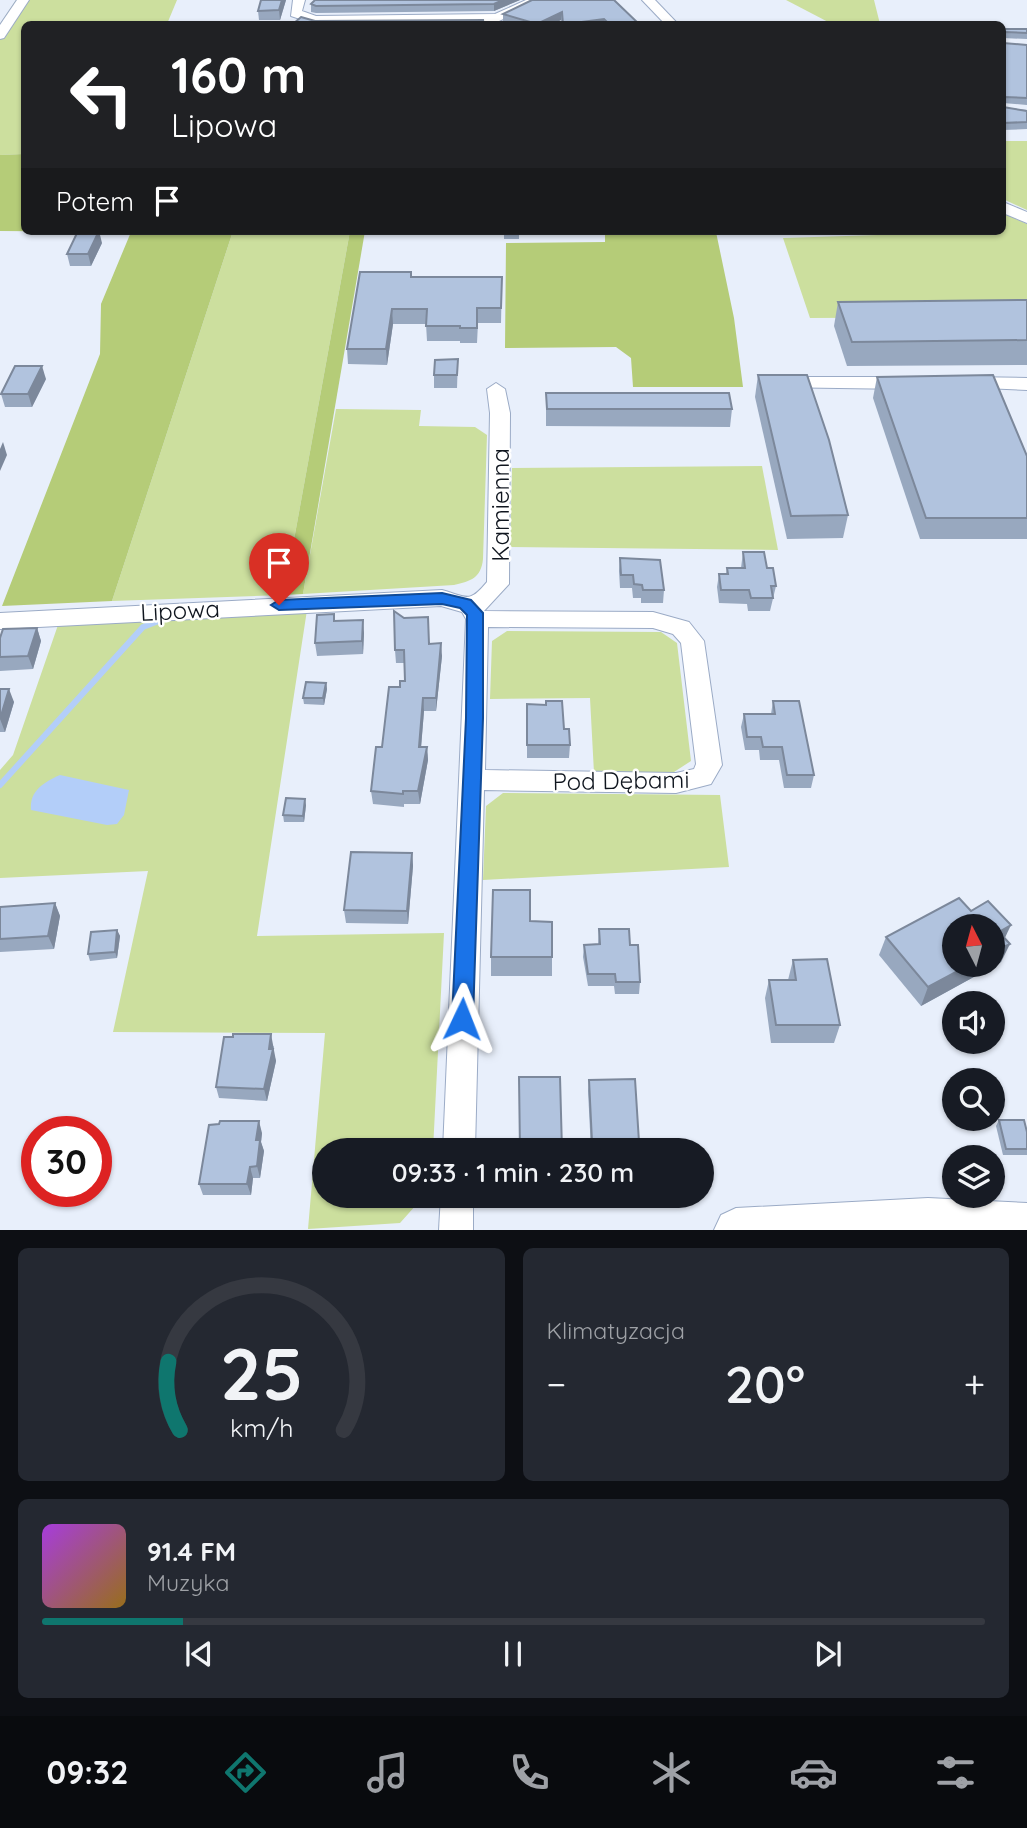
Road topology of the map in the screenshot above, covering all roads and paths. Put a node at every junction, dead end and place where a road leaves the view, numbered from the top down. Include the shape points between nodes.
1 (23, 0) edge
2 (299, 0) edge
3 (536, 0) edge
4 (648, 0) edge
5 (669, 21) edge
6 (0, 35) edge
7 (1006, 208) edge
8 (1027, 218) edge
9 (765, 383) edge
10 (1027, 384) edge
11 (496, 389) dead end
12 (474, 613) junction
13 (0, 621) edge
14 (471, 780) junction
15 (459, 1138) edge
16 (457, 1208) edge
17 (1027, 1225) edge
18 (456, 1230) edge
19 (736, 1230) edge

1 - 6 street
2 - 3 street via 295,13 315,20 497,18
4 - 5 street
7 - 8 street
9 - 10 street
11 - 12 street, Kamienna via 500,414 498,584
12 - 13 street, Lipowa via 442,598
12 - 14 street
12 - 14 street, Pod Dębami via 653,620 681,628 692,641 709,765 702,777 676,783
14 - 15 street
16 - 18 street
17 - 19 street via 928,1220

